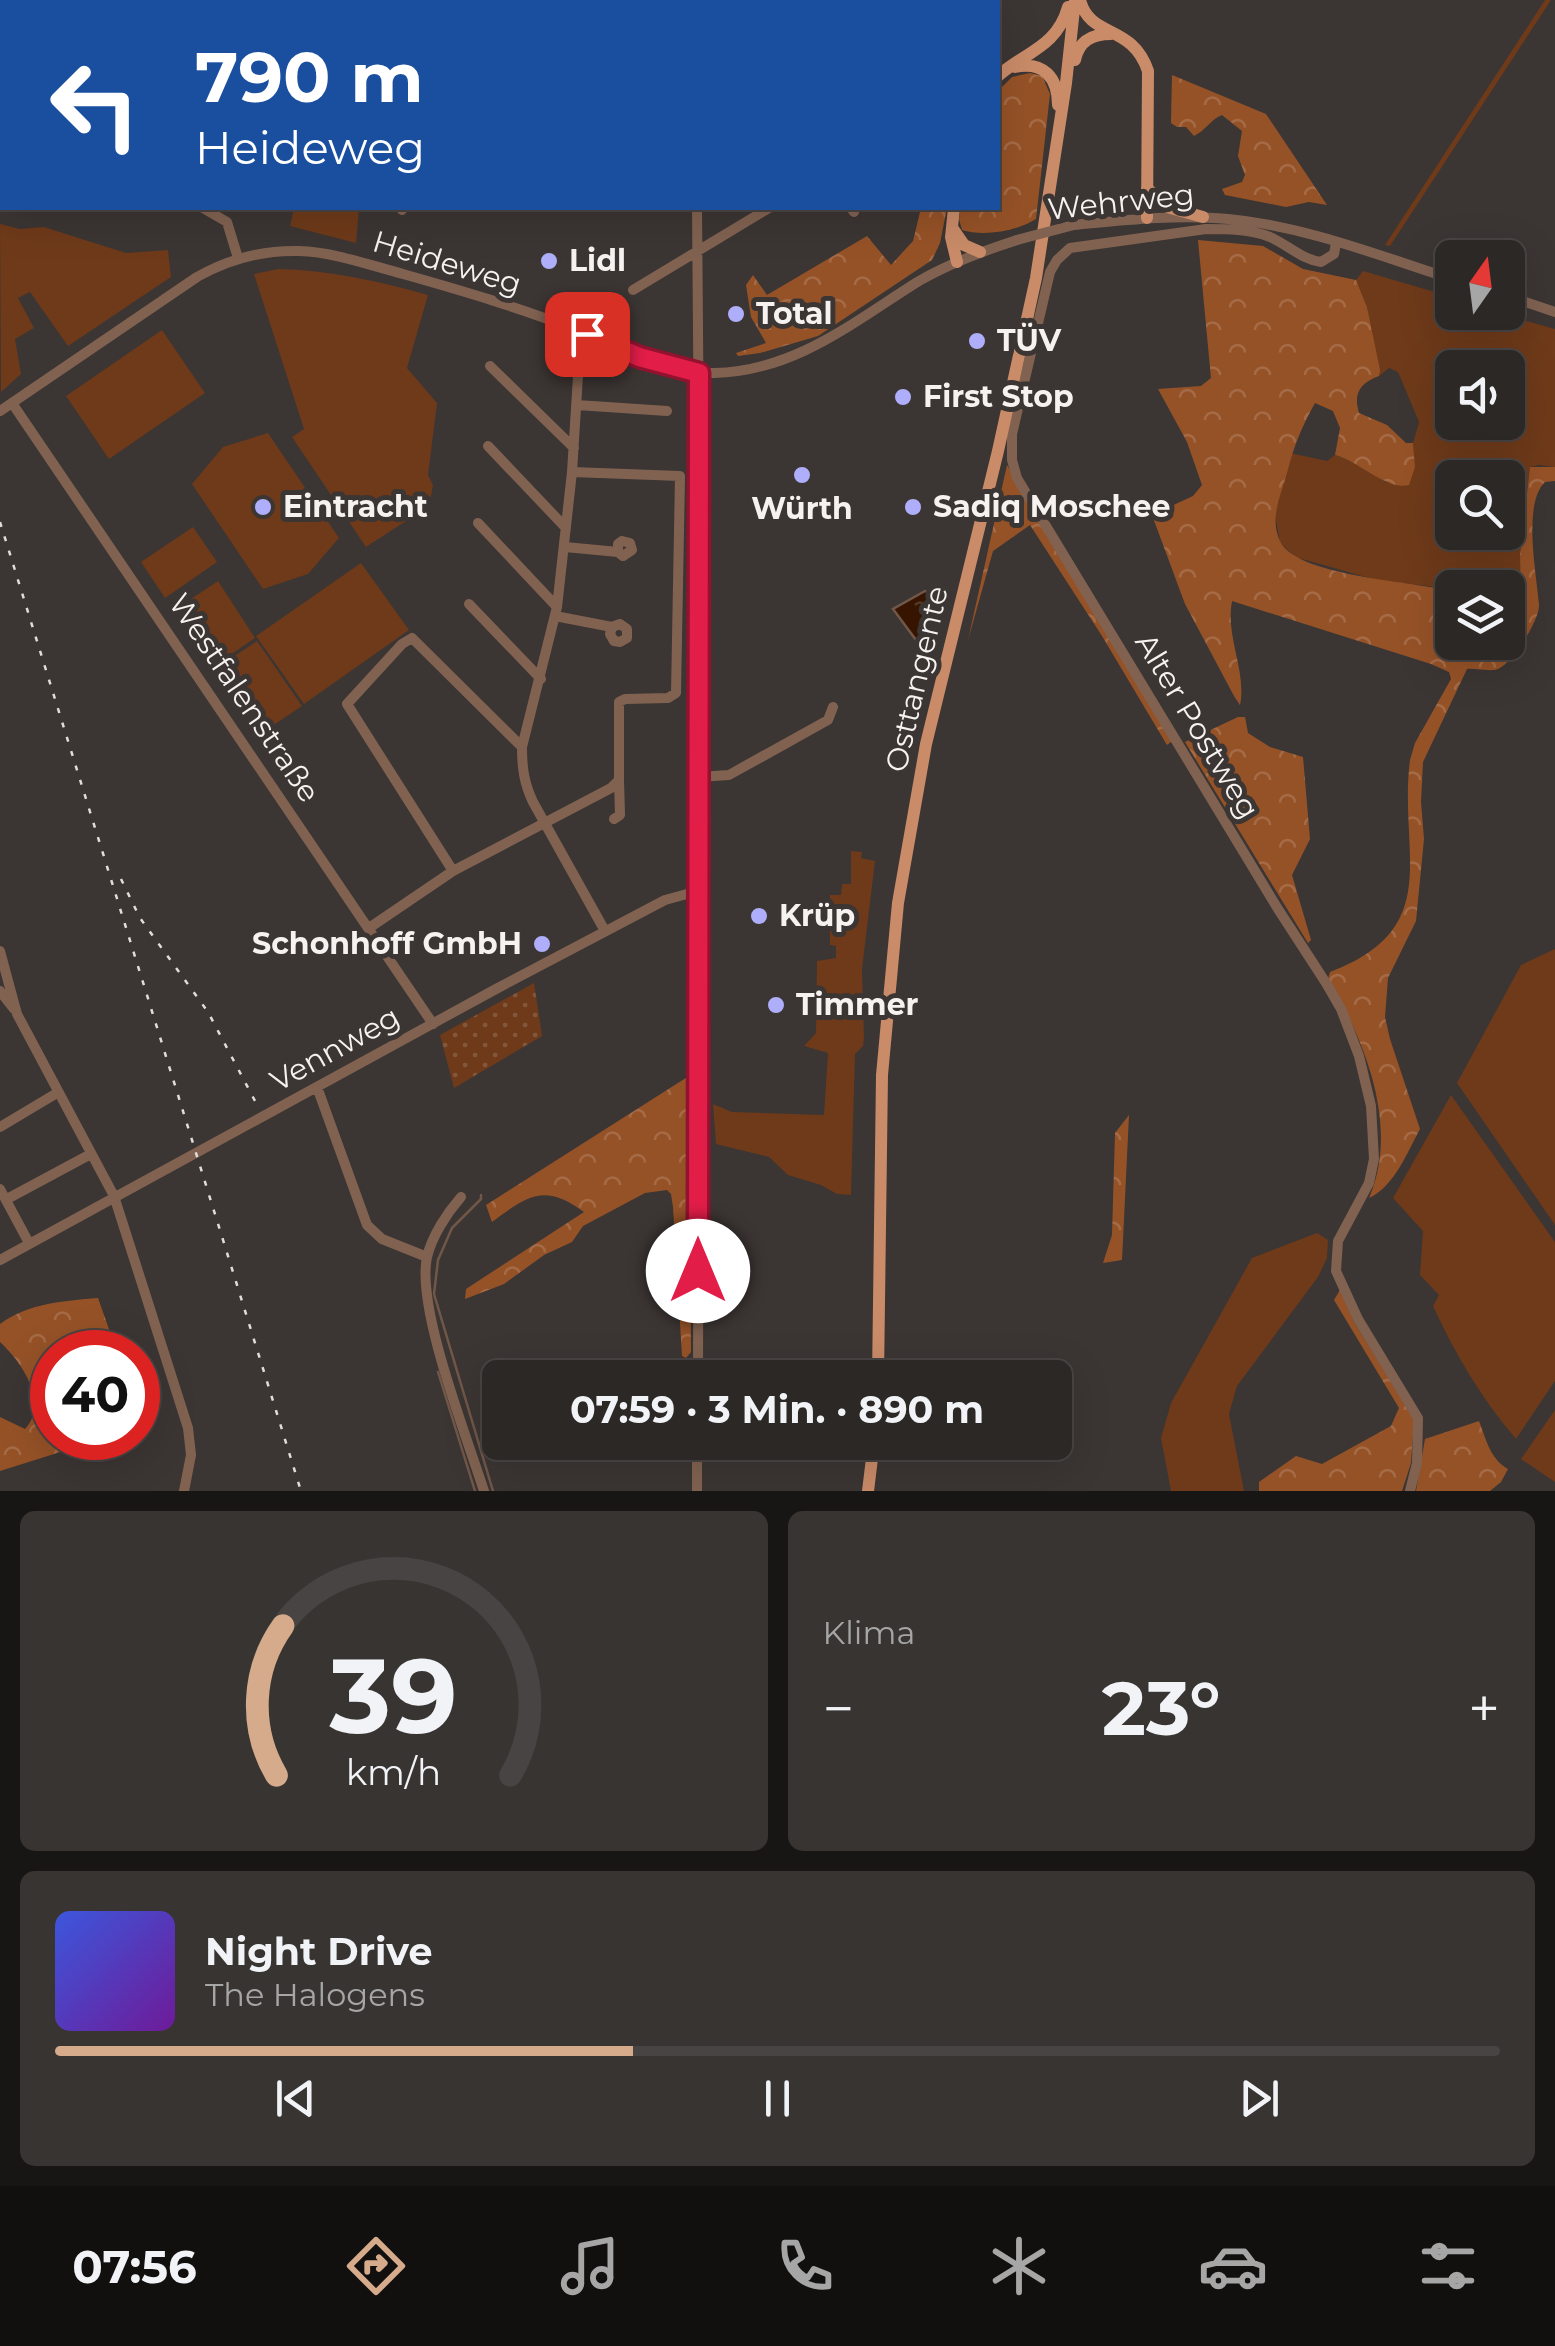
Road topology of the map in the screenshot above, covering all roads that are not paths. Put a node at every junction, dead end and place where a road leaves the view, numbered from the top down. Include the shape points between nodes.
1 (1075, 0) edge
2 (1116, 34) junction
3 (1002, 72) edge
4 (1063, 106) junction
5 (1058, 136) junction
6 (1147, 188) junction
7 (206, 210) edge
8 (697, 210) edge
9 (766, 210) edge
10 (953, 210) edge
11 (1203, 217) junction
12 (1147, 218) junction
13 (950, 223) junction
14 (1336, 243) junction
15 (697, 252) junction
16 (980, 252) junction
17 (238, 258) junction
18 (957, 262) junction
19 (1435, 274) edge
20 (634, 290) dead end
21 (1525, 302) edge
22 (1555, 312) edge
23 (587, 334) junction
24 (490, 366) dead end
25 (699, 373) junction
26 (12, 403) junction
27 (576, 405) junction
28 (0, 411) edge
29 (667, 411) dead end
30 (488, 446) dead end
31 (574, 448) junction
32 (572, 472) junction
33 (478, 523) dead end
34 (566, 528) junction
35 (565, 547) junction
36 (618, 552) dead end
37 (470, 604) dead end
38 (556, 612) junction
39 (612, 628) dead end
40 (541, 679) junction
41 (833, 708) dead end
42 (522, 747) junction
43 (698, 777) junction
44 (619, 780) junction
45 (614, 820) dead end
46 (545, 822) junction
47 (454, 871) junction
48 (698, 892) junction
49 (370, 928) junction
50 (604, 932) junction
51 (0, 951) edge
52 (0, 990) edge
53 (17, 1014) junction
54 (433, 1024) junction
55 (317, 1088) junction
56 (57, 1093) junction
57 (0, 1127) edge
58 (90, 1155) junction
59 (4, 1194) edge
60 (114, 1196) junction
61 (461, 1197) dead end
62 (29, 1243) junction
63 (427, 1258) junction
64 (0, 1260) edge
65 (698, 1360) edge
66 (878, 1360) edge
67 (698, 1460) edge
68 (872, 1460) edge
69 (184, 1491) edge
70 (484, 1491) edge
71 (698, 1491) edge
72 (868, 1491) edge
73 (1410, 1491) edge

1 - 2 main road via 1090,19
1 - 3 main road via 1050,42
1 - 4 main road, Osttangente
2 - 4 main road via 1095,35 1079,47
2 - 6 main road via 1138,50 1148,71
3 - 5 main road via 1034,66 1052,78
4 - 5 main road, Osttangente
5 - 66 main road, Osttangente via 1036,278 926,744 898,903 882,1074
6 - 11 main road via 1167,207
6 - 12 main road
7 - 17 street via 227,222
8 - 15 street
9 - 15 street
10 - 13 main road
11 - 12 street, Wehrweg
11 - 14 street, Wehrweg via 1260,223
12 - 16 street, Wehrweg, bridge via 1074,226
13 - 16 main road via 956,238
13 - 18 main road
14 - 19 street, Wehrweg
14 - 73 street, Alter Postweg via 1334,254 1321,262 1260,234 1227,229 1070,248 1050,272 1011,446 1017,478 1326,983 1359,1056 1374,1159 1369,1183 1338,1241 1336,1271 1418,1418
15 - 20 street
15 - 25 street
16 - 18 street, Wehrweg
17 - 23 street, Heideweg via 299,251 352,260
17 - 26 street, Heideweg via 197,277
18 - 25 street, Wehrweg via 800,354 745,370
21 - 22 street
23 - 25 street, Heideweg via 652,362
23 - 27 street
24 - 31 street
25 - 43 street
26 - 28 street, Heideweg
26 - 49 street, Westfalenstraße
27 - 29 street
27 - 31 street
30 - 34 street
31 - 32 street
32 - 34 street
32 - 44 street via 680,476 678,689 668,698 619,702
33 - 38 street
34 - 35 street
35 - 36 street
35 - 38 street
37 - 40 street
38 - 39 street
38 - 40 street
40 - 42 street
41 - 43 street via 828,720 729,775
42 - 46 street via 525,784
42 - 47 street via 412,638 346,704
43 - 48 street
44 - 45 street via 620,816
44 - 46 street
46 - 47 street
46 - 50 street
47 - 49 street
48 - 50 street, Vennweg via 665,900
48 - 65 street
49 - 54 street, Westfalenstraße
50 - 54 street, Vennweg
51 - 53 street
52 - 53 street
53 - 56 street
54 - 55 street, Vennweg
55 - 60 street, Vennweg
55 - 63 street via 367,1225 382,1240
56 - 57 street
56 - 58 street
58 - 59 street
58 - 60 street
59 - 62 street
60 - 62 street, Vennweg
60 - 69 street via 188,1428 192,1456
61 - 63 street
62 - 64 street, Vennweg
63 - 70 street via 429,1312
67 - 71 street
68 - 72 main road

